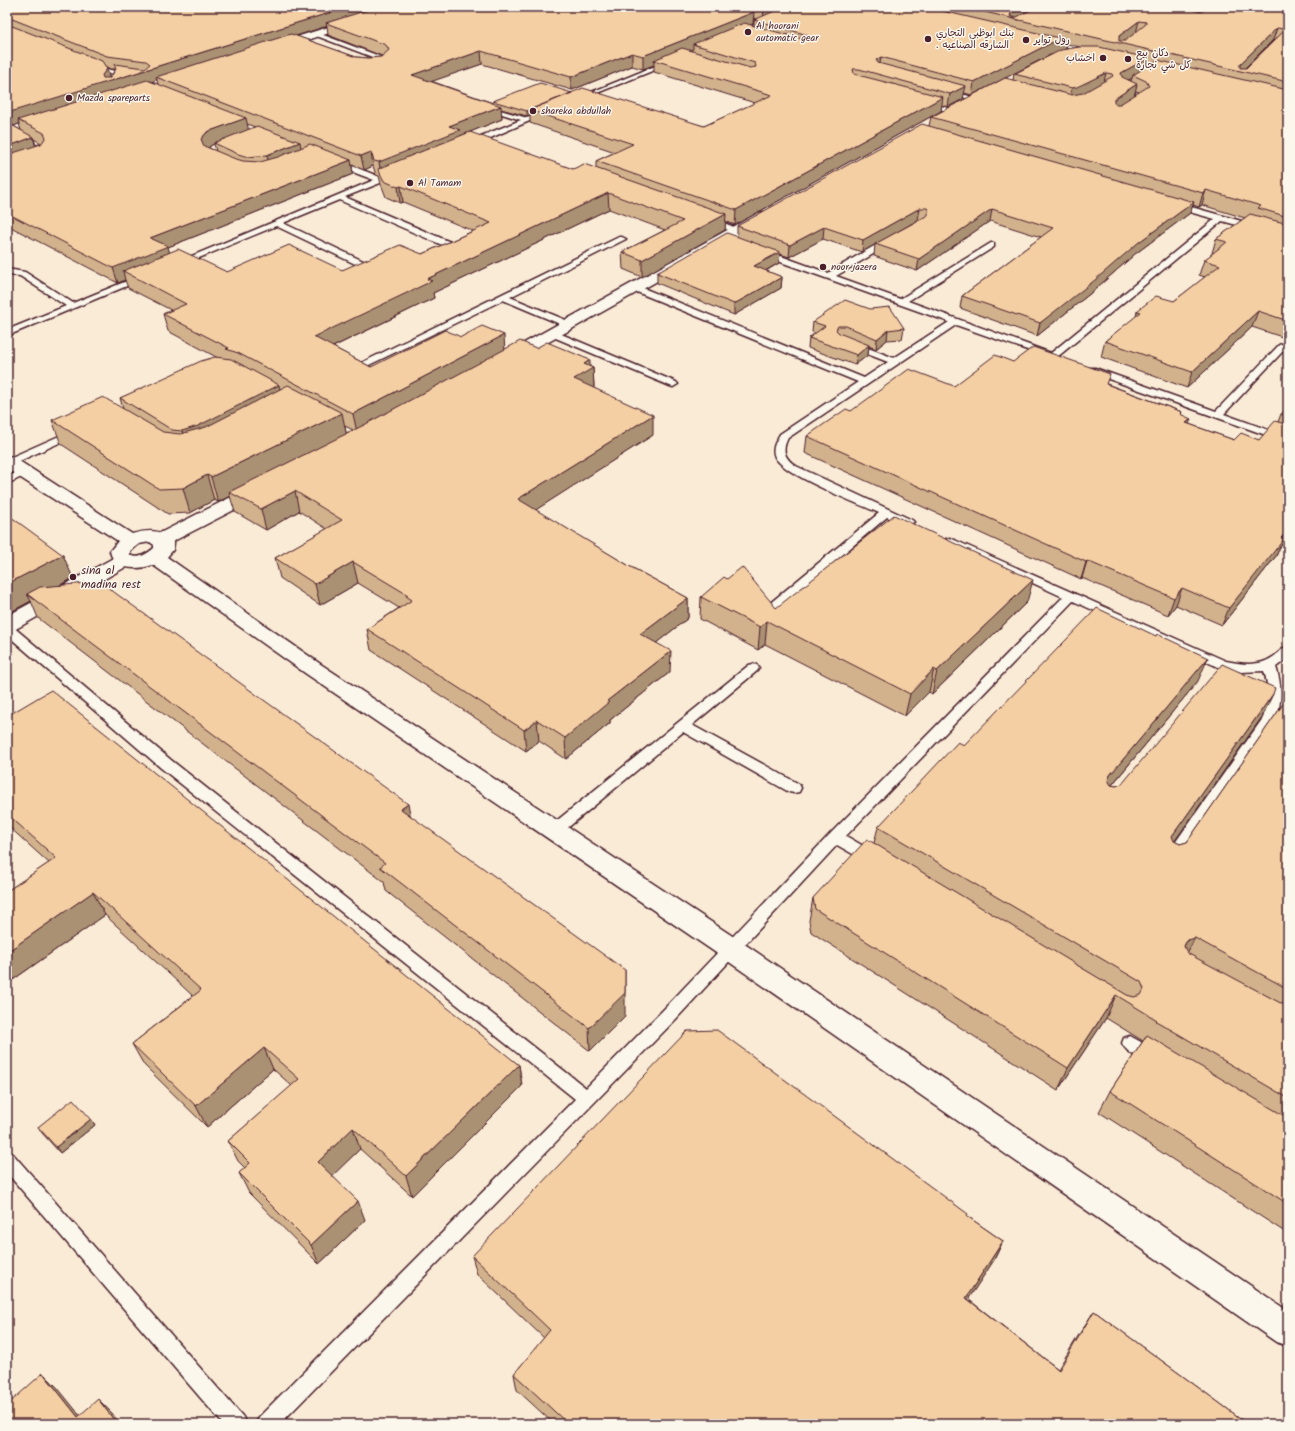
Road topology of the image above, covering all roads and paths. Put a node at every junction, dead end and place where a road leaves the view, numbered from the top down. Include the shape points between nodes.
1 (368, 7) edge
2 (402, 7) edge
3 (316, 34) junction
4 (270, 38) edge
5 (290, 42) junction
6 (305, 47) edge
7 (268, 50) edge
8 (80, 60) edge
9 (674, 60) edge
10 (379, 67) edge
11 (110, 72) junction
12 (141, 77) joint
13 (119, 83) joint
14 (939, 89) edge
15 (981, 96) joint
16 (915, 101) edge
17 (571, 102) edge
18 (475, 104) edge
19 (549, 111) edge
20 (953, 111) junction
21 (527, 120) junction
22 (934, 121) edge
23 (482, 138) junction
24 (497, 144) edge
25 (460, 147) edge
26 (333, 161) edge
27 (402, 171) edge
28 (380, 180) junction
29 (338, 197) junction
30 (1168, 203) edge
31 (779, 207) edge
32 (700, 217) edge
33 (1221, 218) junction
34 (276, 223) junction
35 (737, 237) junction
36 (896, 238) edge
37 (1288, 238) edge
38 (622, 239) dead end
39 (991, 245) dead end
40 (452, 246) edge
41 (759, 251) edge
42 (174, 265) edge
43 (375, 270) edge
44 (7, 272) edge
45 (152, 274) edge
46 (829, 276) junction
47 (635, 288) junction
48 (503, 296) junction
49 (901, 302) junction
50 (72, 306) junction
51 (956, 321) junction
52 (570, 325) junction
53 (7, 333) edge
54 (554, 334) junction
55 (841, 340) edge
56 (1282, 347) dead end
57 (895, 362) junction
58 (366, 363) edge
59 (492, 367) edge
60 (1083, 367) edge
61 (865, 382) junction
62 (673, 384) dead end
63 (1218, 415) junction
64 (86, 427) edge
65 (1288, 440) edge
66 (8, 461) edge
67 (24, 472) junction
68 (7, 481) edge
69 (271, 484) edge
70 (886, 512) junction
71 (921, 528) edge
72 (943, 538) edge
73 (130, 541) junction
74 (158, 549) junction
75 (124, 560) junction
76 (1071, 596) junction
77 (767, 612) edge
78 (7, 625) edge
79 (7, 628) edge
80 (1288, 650) edge
81 (1222, 664) junction
82 (1269, 666) junction
83 (753, 668) dead end
84 (1212, 676) edge
85 (682, 726) junction
86 (794, 788) dead end
87 (554, 832) junction
88 (836, 836) junction
89 (1170, 860) edge
90 (884, 866) edge
91 (731, 949) junction
92 (1130, 1043) dead end
93 (1170, 1067) edge
94 (587, 1099) junction
95 (7, 1160) edge
96 (1288, 1330) edge
97 (236, 1424) edge
98 (266, 1424) edge

1 - 4 street
2 - 3 street
3 - 5 street
3 - 10 lane via 387,61
5 - 6 lane
5 - 7 street
8 - 11 lane
9 - 17 lane
11 - 12 lane
11 - 13 lane
12 - 13 street
14 - 15 lane
15 - 20 street
16 - 20 lane
18 - 21 lane
19 - 21 lane
20 - 22 street
21 - 23 lane
23 - 24 lane
23 - 25 lane
26 - 28 lane
27 - 28 lane
28 - 29 lane
29 - 34 lane
29 - 40 lane
30 - 33 lane
31 - 35 street
32 - 35 lane
33 - 37 lane
33 - 51 lane via 1057,357
34 - 42 lane
34 - 43 lane
35 - 47 street via 723,238
36 - 46 lane
38 - 48 lane
39 - 49 lane
41 - 46 lane
44 - 50 lane via 22,274
45 - 50 lane
46 - 49 lane
47 - 52 street
47 - 61 lane
48 - 52 lane
48 - 58 lane
49 - 51 lane
50 - 53 lane
51 - 57 lane
52 - 54 street
54 - 59 street
54 - 62 lane
55 - 57 lane
56 - 63 lane
57 - 61 lane
60 - 63 lane
61 - 70 lane via 784,436 778,446 779,455 785,464 798,472
63 - 65 lane
64 - 66 lane
66 - 67 street
67 - 68 lane
67 - 73 street
69 - 74 street
70 - 71 lane
70 - 77 lane
72 - 76 lane
73 - 74 street via 150,536
73 - 75 street via 120,551
74 - 75 street via 142,562
74 - 87 street via 318,672
75 - 78 street
76 - 81 lane
76 - 88 lane
79 - 94 lane via 166,764
80 - 82 lane via 1283,657
81 - 82 lane via 1253,669
81 - 84 lane
82 - 89 lane via 1276,694 1269,719
83 - 85 lane
85 - 86 lane
85 - 87 lane
87 - 91 street
88 - 90 lane
88 - 91 lane
91 - 94 lane
91 - 96 street
92 - 93 lane
94 - 98 lane
95 - 97 lane

